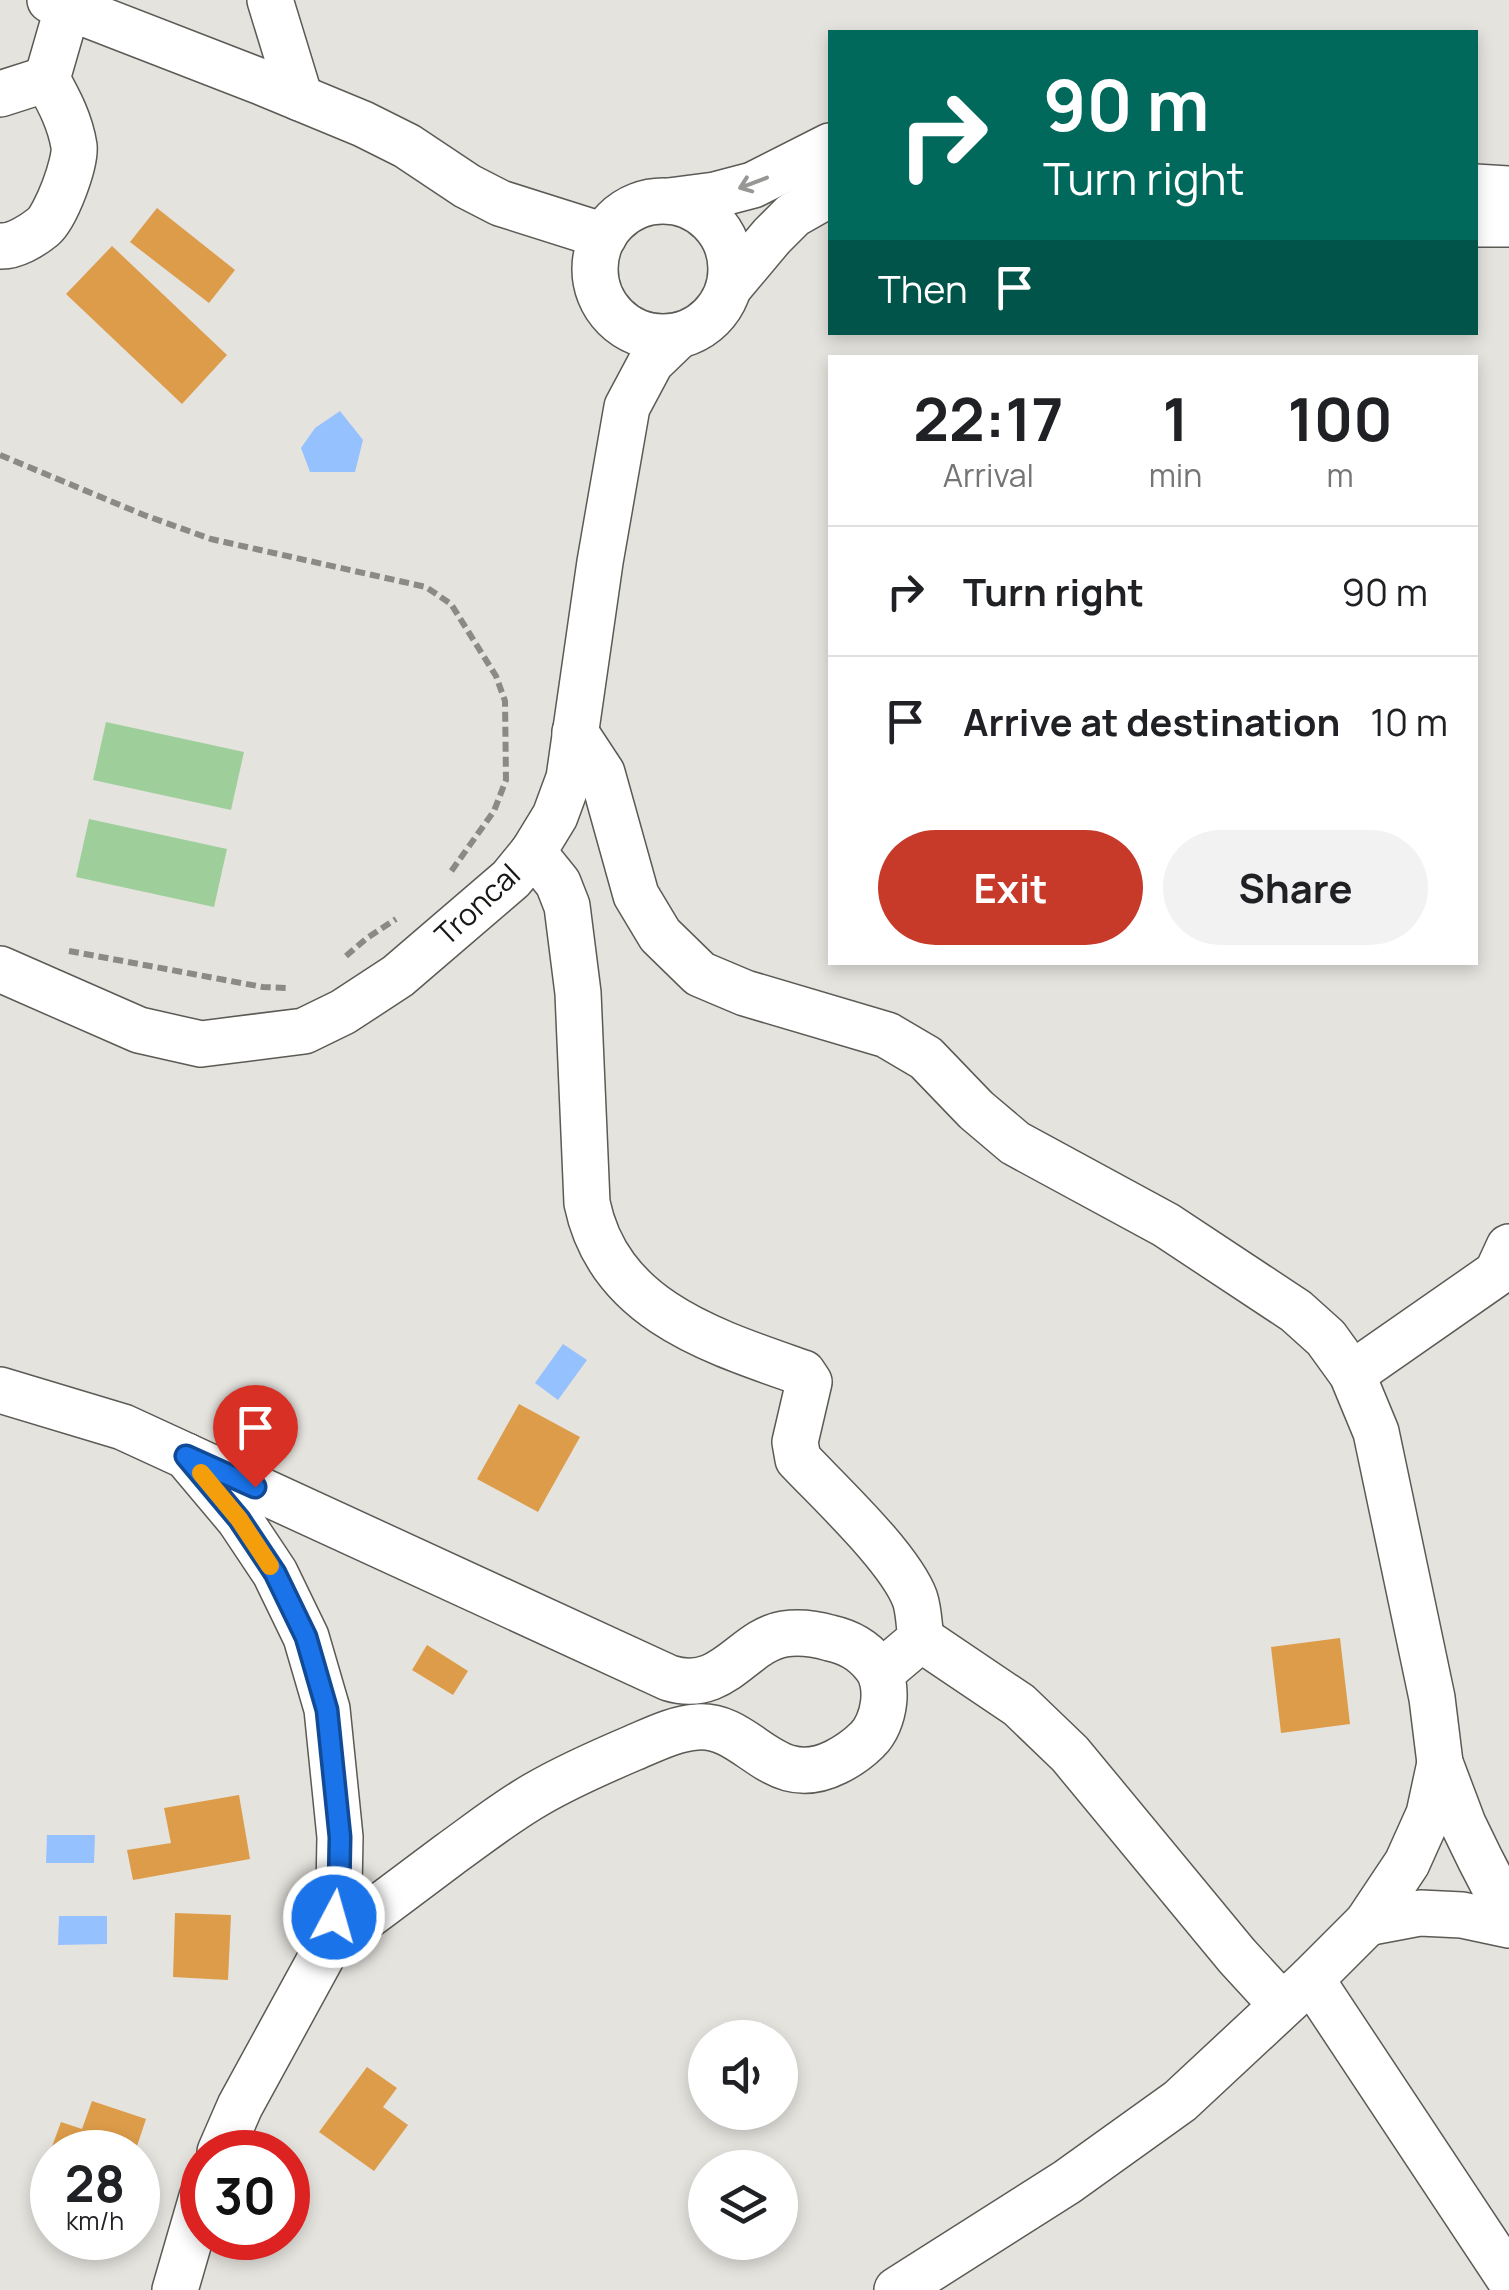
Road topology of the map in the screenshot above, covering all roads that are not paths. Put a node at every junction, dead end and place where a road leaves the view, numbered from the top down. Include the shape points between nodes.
1 (270, 0) edge
2 (59, 3) edge
3 (47, 79) junction
4 (0, 94) edge
5 (300, 98) junction
6 (828, 147) edge
7 (1478, 188) edge
8 (1509, 189) edge
9 (828, 195) edge
10 (669, 201) junction
11 (1478, 224) edge
12 (1509, 224) edge
13 (604, 236) junction
14 (0, 246) edge
15 (730, 286) junction
16 (603, 301) junction
17 (678, 336) junction
18 (627, 406) junction
19 (575, 732) junction
20 (533, 852) junction
21 (0, 968) edge
22 (1505, 1268) edge
23 (1352, 1374) junction
24 (0, 1390) edge
25 (186, 1456) junction
26 (921, 1639) junction
27 (882, 1672) junction
28 (682, 1682) junction
29 (696, 1726) junction
30 (1440, 1763) junction
31 (1509, 1905) edge
32 (1367, 1923) junction
33 (1509, 1925) edge
34 (328, 1945) junction
35 (1297, 1992) junction
36 (230, 2130) edge
37 (184, 2260) edge
38 (1509, 2278) edge
39 (175, 2290) edge
40 (898, 2290) edge

1 - 5 street
2 - 3 street
2 - 5 street
3 - 4 street
3 - 14 street via 66,112 75,150 66,185 46,225
5 - 13 street via 407,146 500,203
6 -> 10 street via 753,186
7 - 8 street
9 - 15 street, Troncal via 794,215
10 - 13 street via 631,208
10 - 15 street via 706,215 719,229 732,266
11 - 12 street
13 - 16 street, Troncal via 596,257
15 - 17 street, Troncal via 711,318
16 - 17 street via 635,332
16 - 18 street, Troncal
17 - 18 street, Troncal via 652,362
18 - 19 street, Troncal
19 - 20 street, Troncal via 555,816
19 - 23 street via 602,773 636,895 660,936 700,974 887,1035 926,1058 1015,1143 1166,1225 1296,1311
20 - 21 street, Troncal via 398,976 304,1031 201,1044 139,1030
20 - 26 street via 567,906 592,1229 627,1284 662,1312 722,1344 803,1373 810,1382 795,1442 798,1459 904,1579
22 - 23 street
23 - 30 street via 1376,1432
24 - 25 street via 123,1427
25 - 28 street
25 - 34 street via 275,1573 306,1637 327,1710 340,1837
26 - 27 street
26 - 35 street via 1019,1705 1070,1754 1238,1956
27 - 28 street via 843,1641 784,1634 712,1676
27 - 29 street via 884,1699 870,1739 814,1770 780,1765 717,1728
28 - 29 street
29 - 34 street via 534,1795
30 - 31 street via 1480,1859
30 - 32 street via 1429,1814 1407,1863
32 - 33 street via 1420,1913
32 - 35 street
34 - 36 street
35 - 38 street
35 - 40 street via 1180,2101
37 - 39 street

